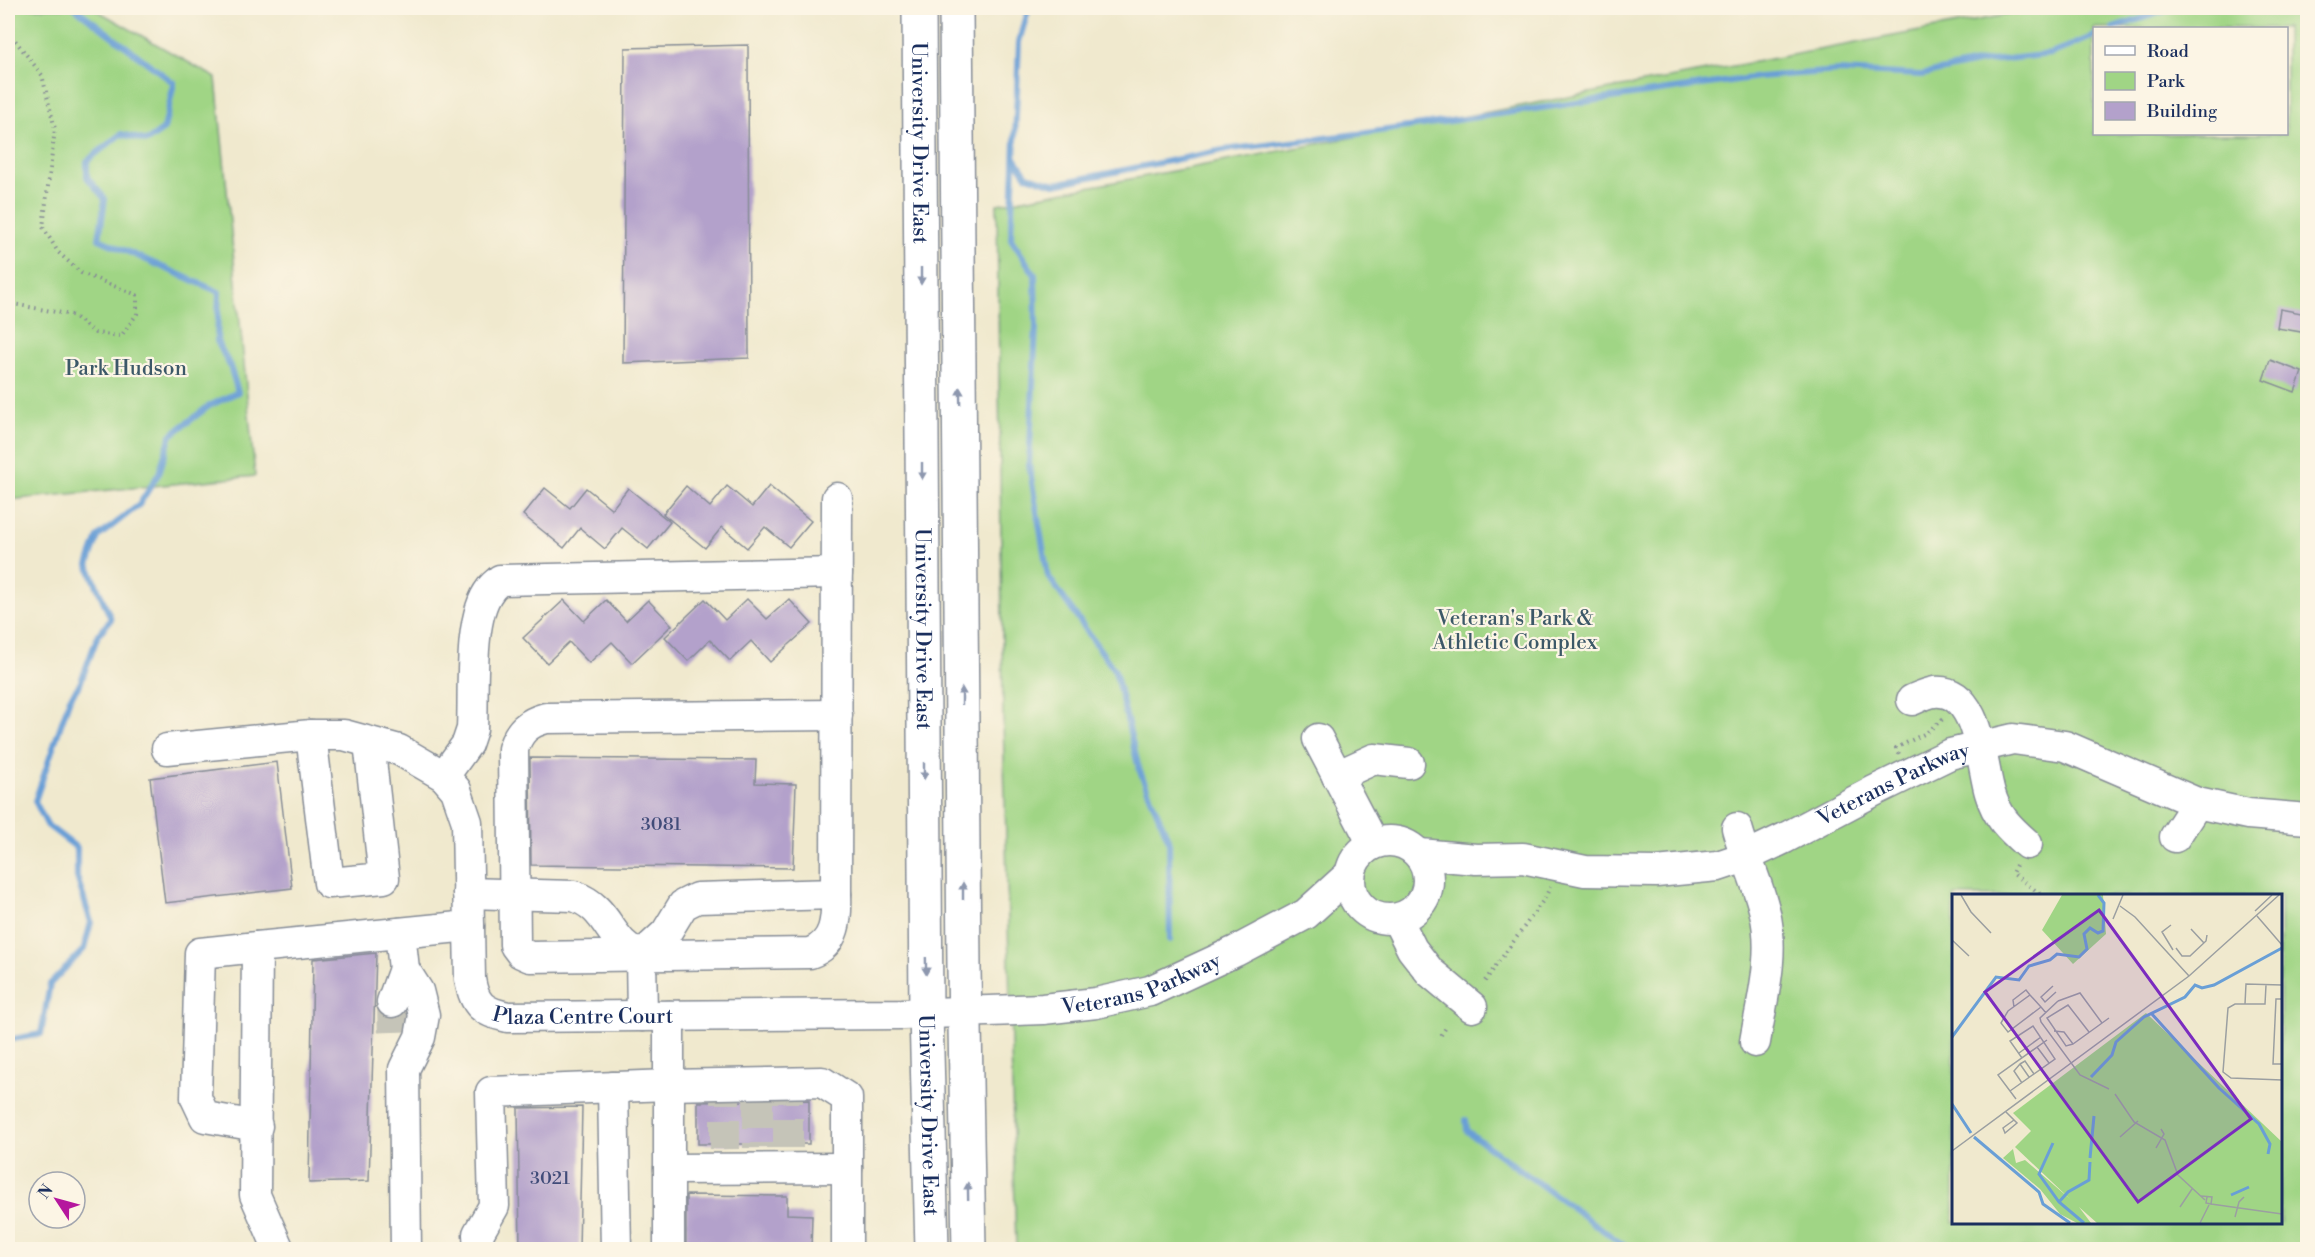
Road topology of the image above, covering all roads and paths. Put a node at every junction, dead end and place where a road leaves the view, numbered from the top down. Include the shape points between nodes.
1 (919, 8) edge
2 (956, 8) edge
3 (8, 31) edge
4 (8, 303) edge
5 (837, 498) dead end
6 (837, 573) junction
7 (1912, 700) dead end
8 (837, 715) junction
9 (1948, 717) dead end
10 (311, 735) junction
11 (1318, 739) dead end
12 (369, 742) junction
13 (1981, 746) junction
14 (1896, 748) dead end
15 (167, 749) dead end
16 (1409, 763) dead end
17 (444, 776) junction
18 (1337, 776) junction
19 (2197, 803) junction
20 (2307, 819) edge
21 (1737, 828) dead end
22 (2175, 837) dead end
23 (1373, 844) junction
24 (2027, 844) dead end
25 (1420, 854) junction
26 (1745, 857) junction
27 (1476, 859) junction
28 (1350, 874) junction
29 (1553, 880) dead end
30 (468, 893) junction
31 (1427, 893) junction
32 (836, 894) junction
33 (515, 895) junction
34 (1363, 909) junction
35 (1306, 914) junction
36 (1397, 919) junction
37 (469, 926) junction
38 (400, 933) junction
39 (257, 947) junction
40 (641, 956) junction
41 (404, 969) junction
42 (1485, 981) dead end
43 (392, 1002) tunnel mouth
44 (1472, 1007) dead end
45 (964, 1012) junction
46 (926, 1013) junction
47 (655, 1016) junction
48 (1447, 1026) dead end
49 (1441, 1035) dead end
50 (393, 1040) tunnel mouth
51 (1755, 1042) dead end
52 (404, 1070) junction
53 (668, 1085) junction
54 (613, 1087) junction
55 (257, 1126) junction
56 (847, 1168) junction
57 (669, 1169) junction
58 (279, 1250) edge
59 (406, 1250) edge
60 (478, 1250) edge
61 (616, 1250) edge
62 (669, 1250) edge
63 (847, 1250) edge
64 (932, 1250) edge
65 (969, 1250) edge

1 -> 46 main road, University Drive East
45 -> 2 main road, University Drive East
3 - 4 path via 42,75 55,129 43,226 58,252 81,273 137,295 137,314 121,336 95,333 72,315
5 - 6 street
6 - 8 street
6 - 17 street via 500,580 490,589 476,627 472,729 467,744
7 - 13 street via 1934,692 1952,695 1966,707
8 - 32 street
8 - 33 street via 533,721 522,729 513,749
9 - 14 path
10 - 12 street via 344,735
10 - 12 street via 329,883 384,878
10 - 15 street
11 - 18 street
12 - 17 street via 399,750
13 - 19 street, Veterans Parkway via 2013,739 2065,746
13 - 24 street via 1990,793 2004,824
13 - 26 street, Veterans Parkway via 1950,754
16 - 18 street via 1374,759
17 - 30 street, Plaza Centre Court via 456,790 467,822
18 - 23 street
19 - 20 street, Veterans Parkway via 2248,814
19 - 22 street
21 - 26 street
23 - 25 street via 1398,842
23 - 28 street via 1354,862
25 - 27 street, Veterans Parkway
25 - 31 street via 1427,866
26 - 27 street, Veterans Parkway via 1718,866 1656,872 1585,871 1523,858
26 - 51 street via 1765,913 1768,960
27 - 31 street
28 - 34 street via 1353,894
28 - 35 street, Veterans Parkway
29 - 42 path via 1545,898
30 - 33 street
30 - 37 street, Plaza Centre Court
31 - 36 street via 1410,914
32 - 40 street via 697,898 683,905 666,933
32 - 40 street via 834,929 821,950
33 - 40 street via 574,896 589,902 616,938
33 - 40 street via 515,945 521,953 530,957
34 - 35 street, Veterans Parkway
34 - 36 street via 1385,920
35 - 45 street, Veterans Parkway via 1150,991 1043,1009
36 - 44 street via 1412,949 1430,972
37 - 38 street
37 - 47 street, Plaza Centre Court via 472,994 493,1014
38 - 39 street
38 - 41 street
39 - 55 street
39 - 55 street via 200,953 196,1098 205,1117
40 - 47 street
41 - 43 street
41 - 52 street via 418,991 424,1015 420,1037
45 - 46 street, Veterans Parkway
65 -> 45 main road, University Drive East
46 - 47 street, Plaza Centre Court
46 - 64 main road, University Drive East
47 - 53 street
48 - 49 path
50 - 52 street
52 - 59 street
53 - 54 street
53 - 56 street via 726,1091 788,1090 822,1082 847,1098
53 - 57 street
54 - 60 street via 491,1092 494,1206 478,1234
54 - 61 street
55 - 58 street via 255,1195
56 - 57 street via 773,1158 725,1159
56 - 63 street
57 - 62 street

